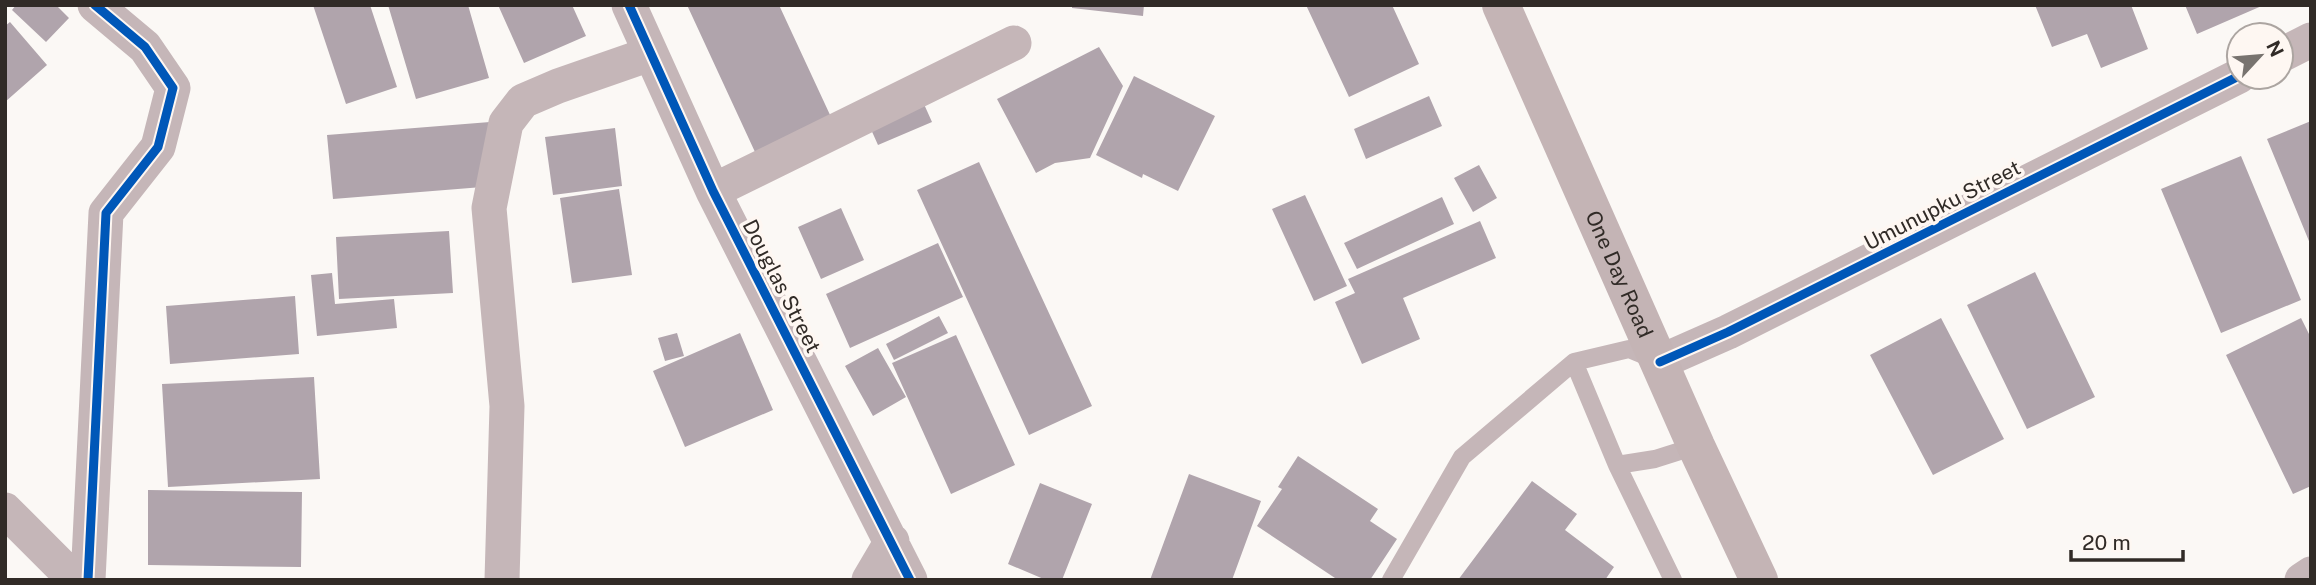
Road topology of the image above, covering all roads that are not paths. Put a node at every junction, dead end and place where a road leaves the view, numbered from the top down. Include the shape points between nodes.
1 (95, 5) edge
2 (629, 5) edge
3 (1501, 5) edge
4 (2311, 40) edge
5 (1014, 43) dead end
6 (2295, 48) edge
7 (650, 54) junction
8 (2225, 83) edge
9 (713, 191) junction
10 (1574, 362) junction
11 (1660, 362) junction
12 (1696, 446) junction
13 (1617, 465) junction
14 (5, 510) edge
15 (892, 541) junction
16 (2311, 574) edge
17 (75, 580) edge
18 (88, 580) edge
19 (502, 580) edge
20 (869, 580) edge
21 (910, 580) edge
22 (1391, 580) edge
23 (1673, 580) edge
24 (1759, 580) edge
25 (2302, 580) edge

1 - 18 street via 145,47 173,88 158,147 106,212
2 - 7 street, Douglas Street
3 - 11 main road, One Day Road
4 - 6 street
5 - 9 street
7 - 9 street, Douglas Street
7 - 19 street via 523,101 506,123 489,208 507,406
8 - 11 street, Umunupku Street
9 - 15 street, Douglas Street
10 - 11 lane via 1629,349
10 - 13 lane
10 - 22 lane via 1462,457
11 - 12 main road, One Day Road
12 - 13 lane via 1655,460
12 - 24 main road, One Day Road
13 - 23 lane
14 - 17 street
15 - 20 street
15 - 21 street, Douglas Street
16 - 25 street

